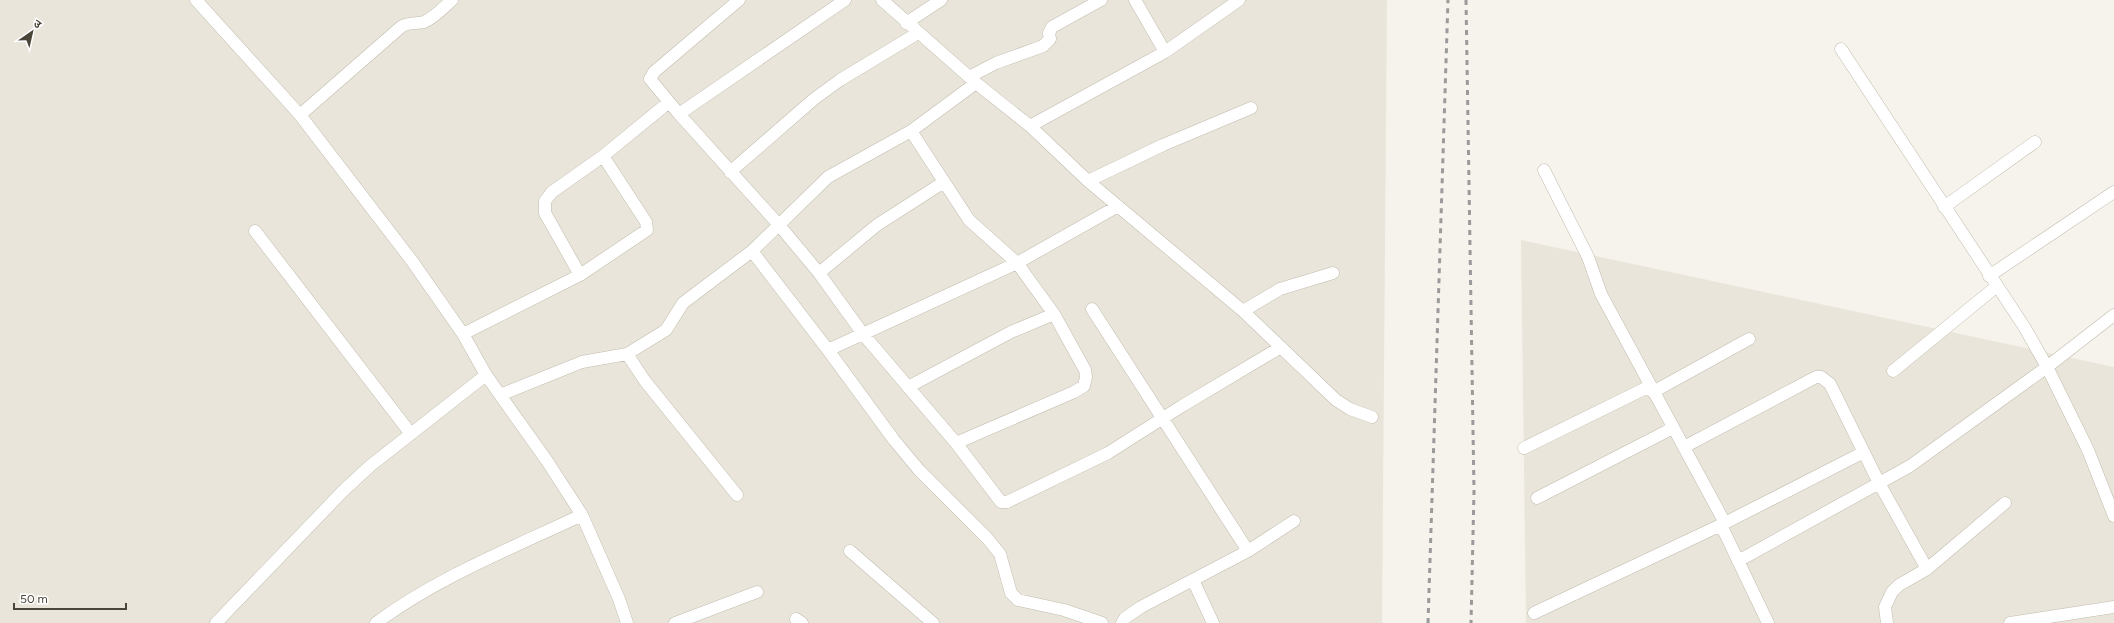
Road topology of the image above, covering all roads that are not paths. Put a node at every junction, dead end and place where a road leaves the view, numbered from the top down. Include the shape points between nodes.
1 (196, 0) edge
2 (452, 0) edge
3 (845, 0) edge
4 (882, 0) edge
5 (941, 0) edge
6 (1101, 0) edge
7 (1135, 0) edge
8 (1239, 0) edge
9 (736, 1) edge
10 (906, 23) junction
11 (918, 33) junction
12 (1841, 49) dead end
13 (1165, 52) junction
14 (973, 80) junction
15 (669, 102) junction
16 (1252, 108) dead end
17 (679, 114) junction
18 (300, 115) junction
19 (1030, 126) junction
20 (911, 130) junction
21 (2035, 142) dead end
22 (603, 156) junction
23 (1544, 170) dead end
24 (730, 172) junction
25 (1088, 181) junction
26 (944, 182) junction
27 (2114, 192) edge
28 (1118, 206) junction
29 (1944, 207) junction
30 (779, 225) junction
31 (255, 231) dead end
32 (752, 252) junction
33 (1017, 263) junction
34 (819, 273) junction
35 (1333, 273) dead end
36 (580, 275) junction
37 (1989, 276) junction
38 (1997, 286) junction
39 (1092, 309) dead end
40 (1243, 311) junction
41 (1054, 314) junction
42 (2114, 315) edge
43 (463, 334) junction
44 (863, 334) junction
45 (1749, 339) dead end
46 (1282, 347) junction
47 (828, 350) junction
48 (627, 354) junction
49 (2047, 367) junction
50 (1894, 371) dead end
51 (486, 375) junction
52 (908, 386) junction
53 (1652, 389) junction
54 (500, 395) junction
55 (1372, 417) dead end
56 (1162, 418) junction
57 (1673, 428) junction
58 (411, 434) junction
59 (956, 443) junction
60 (1684, 446) junction
61 (1524, 448) dead end
62 (1864, 452) junction
63 (1880, 483) junction
64 (737, 495) dead end
65 (1537, 498) dead end
66 (2005, 503) dead end
67 (582, 515) junction
68 (2114, 516) edge
69 (1294, 521) dead end
70 (1723, 524) junction
71 (850, 551) dead end
72 (1248, 551) junction
73 (1738, 561) junction
74 (1927, 569) junction
75 (1193, 580) junction
76 (757, 592) dead end
77 (2114, 607) edge
78 (1534, 614) dead end
79 (930, 622) edge
80 (216, 623) edge
81 (376, 623) edge
82 (627, 623) edge
83 (675, 623) edge
84 (1102, 623) edge
85 (1122, 623) edge
86 (1213, 623) edge
87 (1768, 623) edge
88 (1887, 623) edge
89 (2010, 623) edge

1 - 18 street
2 - 18 street via 425,22 409,22 402,26
3 - 17 street
4 - 10 street
5 - 10 street
6 - 14 street via 1052,27 1050,39 1043,46 996,63
7 - 13 street
8 - 13 street
9 - 15 street via 651,76 653,84
10 - 11 street
11 - 14 street
11 - 24 street via 846,76 814,99
12 - 29 street
13 - 19 street
14 - 19 street
14 - 20 street
15 - 17 street
15 - 22 street
16 - 25 street via 1163,145
17 - 24 street
18 - 43 street via 412,261
19 - 25 street
20 - 26 street
20 - 30 street via 828,177
21 - 29 street
22 - 36 street via 552,192 545,200 545,213
22 - 36 street via 648,226 643,234
23 - 53 street via 1588,257 1601,294
24 - 30 street
25 - 28 street
26 - 33 street via 969,220
26 - 34 street via 877,225
27 - 37 street
28 - 33 street
28 - 40 street
29 - 37 street
30 - 32 street
30 - 34 street
31 - 58 street
32 - 47 street
32 - 48 street via 683,303 666,330
33 - 41 street
33 - 44 street
34 - 44 street
35 - 40 street via 1280,289
36 - 43 street
37 - 38 street
38 - 49 street
38 - 50 street
39 - 56 street
40 - 46 street
41 - 52 street via 1011,332
41 - 59 street via 1085,370 1084,386
42 - 49 street
43 - 51 street
44 - 47 street
44 - 52 street
45 - 53 street
46 - 55 street via 1336,400 1350,409
46 - 56 street
47 - 84 street via 919,470 1000,554 1011,593 1018,600 1064,610
48 - 54 street via 582,362
48 - 64 street via 645,381
49 - 63 street via 1932,450
49 - 68 street via 2088,450
51 - 54 street
51 - 58 street
52 - 59 street
53 - 57 street
53 - 61 street
54 - 67 street
56 - 59 street via 1094,460 1004,503 997,499
56 - 72 street
57 - 60 street
57 - 65 street
58 - 80 street via 342,491
60 - 62 street via 1816,377 1821,377 1830,384
60 - 70 street
62 - 63 street
62 - 70 street
63 - 73 street
63 - 74 street
66 - 74 street
67 - 81 street via 440,583
67 - 82 street
69 - 72 street
70 - 73 street
70 - 78 street
71 - 79 street
72 - 75 street
73 - 87 street
74 - 88 street via 1892,592 1885,607
75 - 85 street via 1141,607
75 - 86 street
76 - 83 street
77 - 89 street

